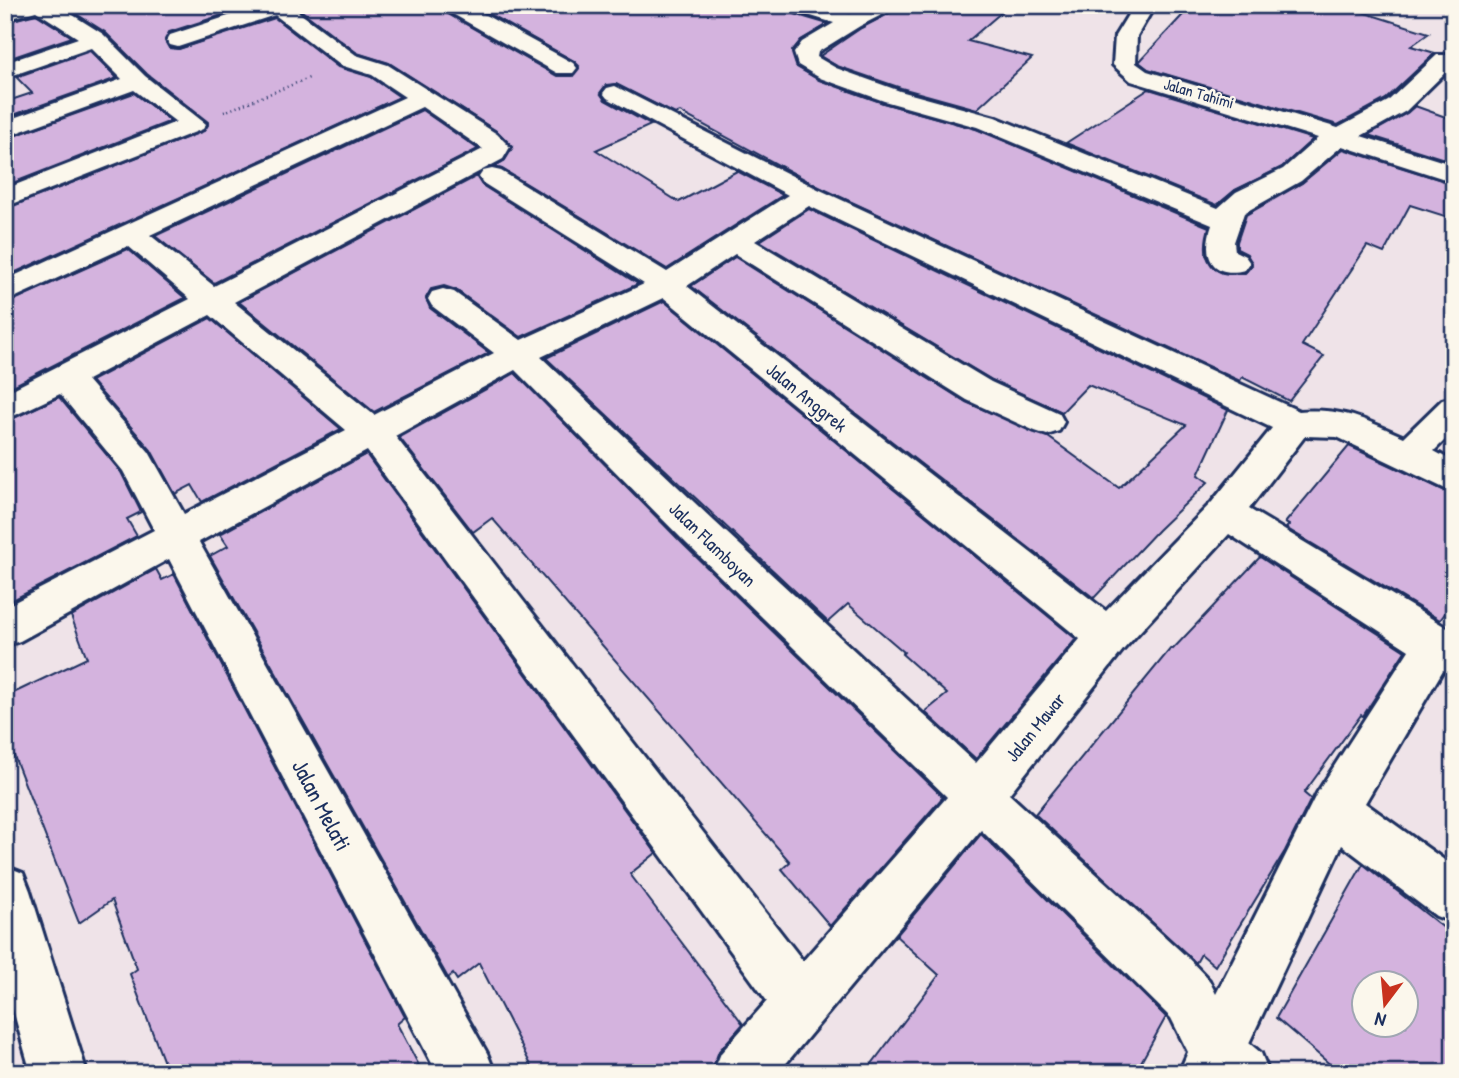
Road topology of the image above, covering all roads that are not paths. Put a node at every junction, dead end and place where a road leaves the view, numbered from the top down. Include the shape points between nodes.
1 (32, 5) edge
2 (42, 5) edge
3 (451, 5) edge
4 (795, 5) edge
5 (886, 5) edge
6 (1145, 5) edge
7 (276, 6) edge
8 (5, 14) edge
9 (852, 21) junction
10 (95, 39) junction
11 (178, 40) dead end
12 (1445, 60) dead end
13 (565, 68) dead end
14 (5, 71) edge
15 (137, 81) junction
16 (615, 93) dead end
17 (422, 98) junction
18 (5, 130) edge
19 (1339, 137) junction
20 (1454, 174) edge
21 (492, 177) dead end
22 (808, 195) junction
23 (5, 199) edge
24 (1226, 221) junction
25 (131, 234) junction
26 (736, 242) junction
27 (1235, 263) dead end
28 (667, 285) junction
29 (5, 292) edge
30 (443, 299) dead end
31 (215, 300) junction
32 (518, 354) junction
33 (65, 378) junction
34 (5, 408) edge
35 (1454, 409) edge
36 (1047, 422) dead end
37 (1295, 424) junction
38 (373, 433) junction
39 (1409, 454) junction
40 (1454, 479) edge
41 (1225, 513) junction
42 (178, 537) junction
43 (5, 628) edge
44 (1108, 637) junction
45 (1445, 649) edge
46 (979, 796) junction
47 (1334, 810) junction
48 (5, 891) edge
49 (1454, 898) edge
50 (801, 1002) junction
51 (1221, 1066) edge
52 (59, 1073) edge
53 (467, 1073) edge
54 (741, 1073) edge

1 - 8 street
2 - 10 street
3 - 13 street
4 - 9 street
5 - 9 street
6 - 19 street, Jalan Tahimi via 1126,36 1124,65 1129,70
7 - 11 street
7 - 17 street via 348,60 380,70
9 - 24 street via 804,53 809,64 892,96 986,122
10 - 14 street
10 - 15 street
12 - 19 street via 1404,102
15 - 18 street
15 - 23 street via 194,124
16 - 22 street
17 - 25 street
17 - 31 street via 488,139 497,147 494,154
19 - 20 street
19 - 24 street via 1292,175 1231,209
21 - 28 street, Jalan Anggrek
22 - 26 street
22 - 37 street
24 - 27 street via 1220,242 1222,255
25 - 29 street
25 - 31 street
26 - 28 street
26 - 36 street via 979,391
28 - 32 street
28 - 44 street, Jalan Anggrek
30 - 32 street, Jalan Flamboyan
31 - 33 street
31 - 38 street
32 - 38 street
32 - 46 street, Jalan Flamboyan
33 - 34 street
33 - 42 street, Jalan Melati via 136,462
35 - 39 street
37 - 39 street via 1330,422
37 - 41 street, Jalan Mawar
38 - 42 street
38 - 50 street
39 - 40 street
41 - 44 street, Jalan Mawar
41 - 45 street
42 - 43 street
42 - 53 street, Jalan Melati
44 - 46 street, Jalan Mawar
45 - 47 street
46 - 50 street, Jalan Mawar
46 - 51 street, Jalan Flamboyan via 1190,999
47 - 49 street
47 - 51 street
48 - 52 street
50 - 54 street, Jalan Mawar

